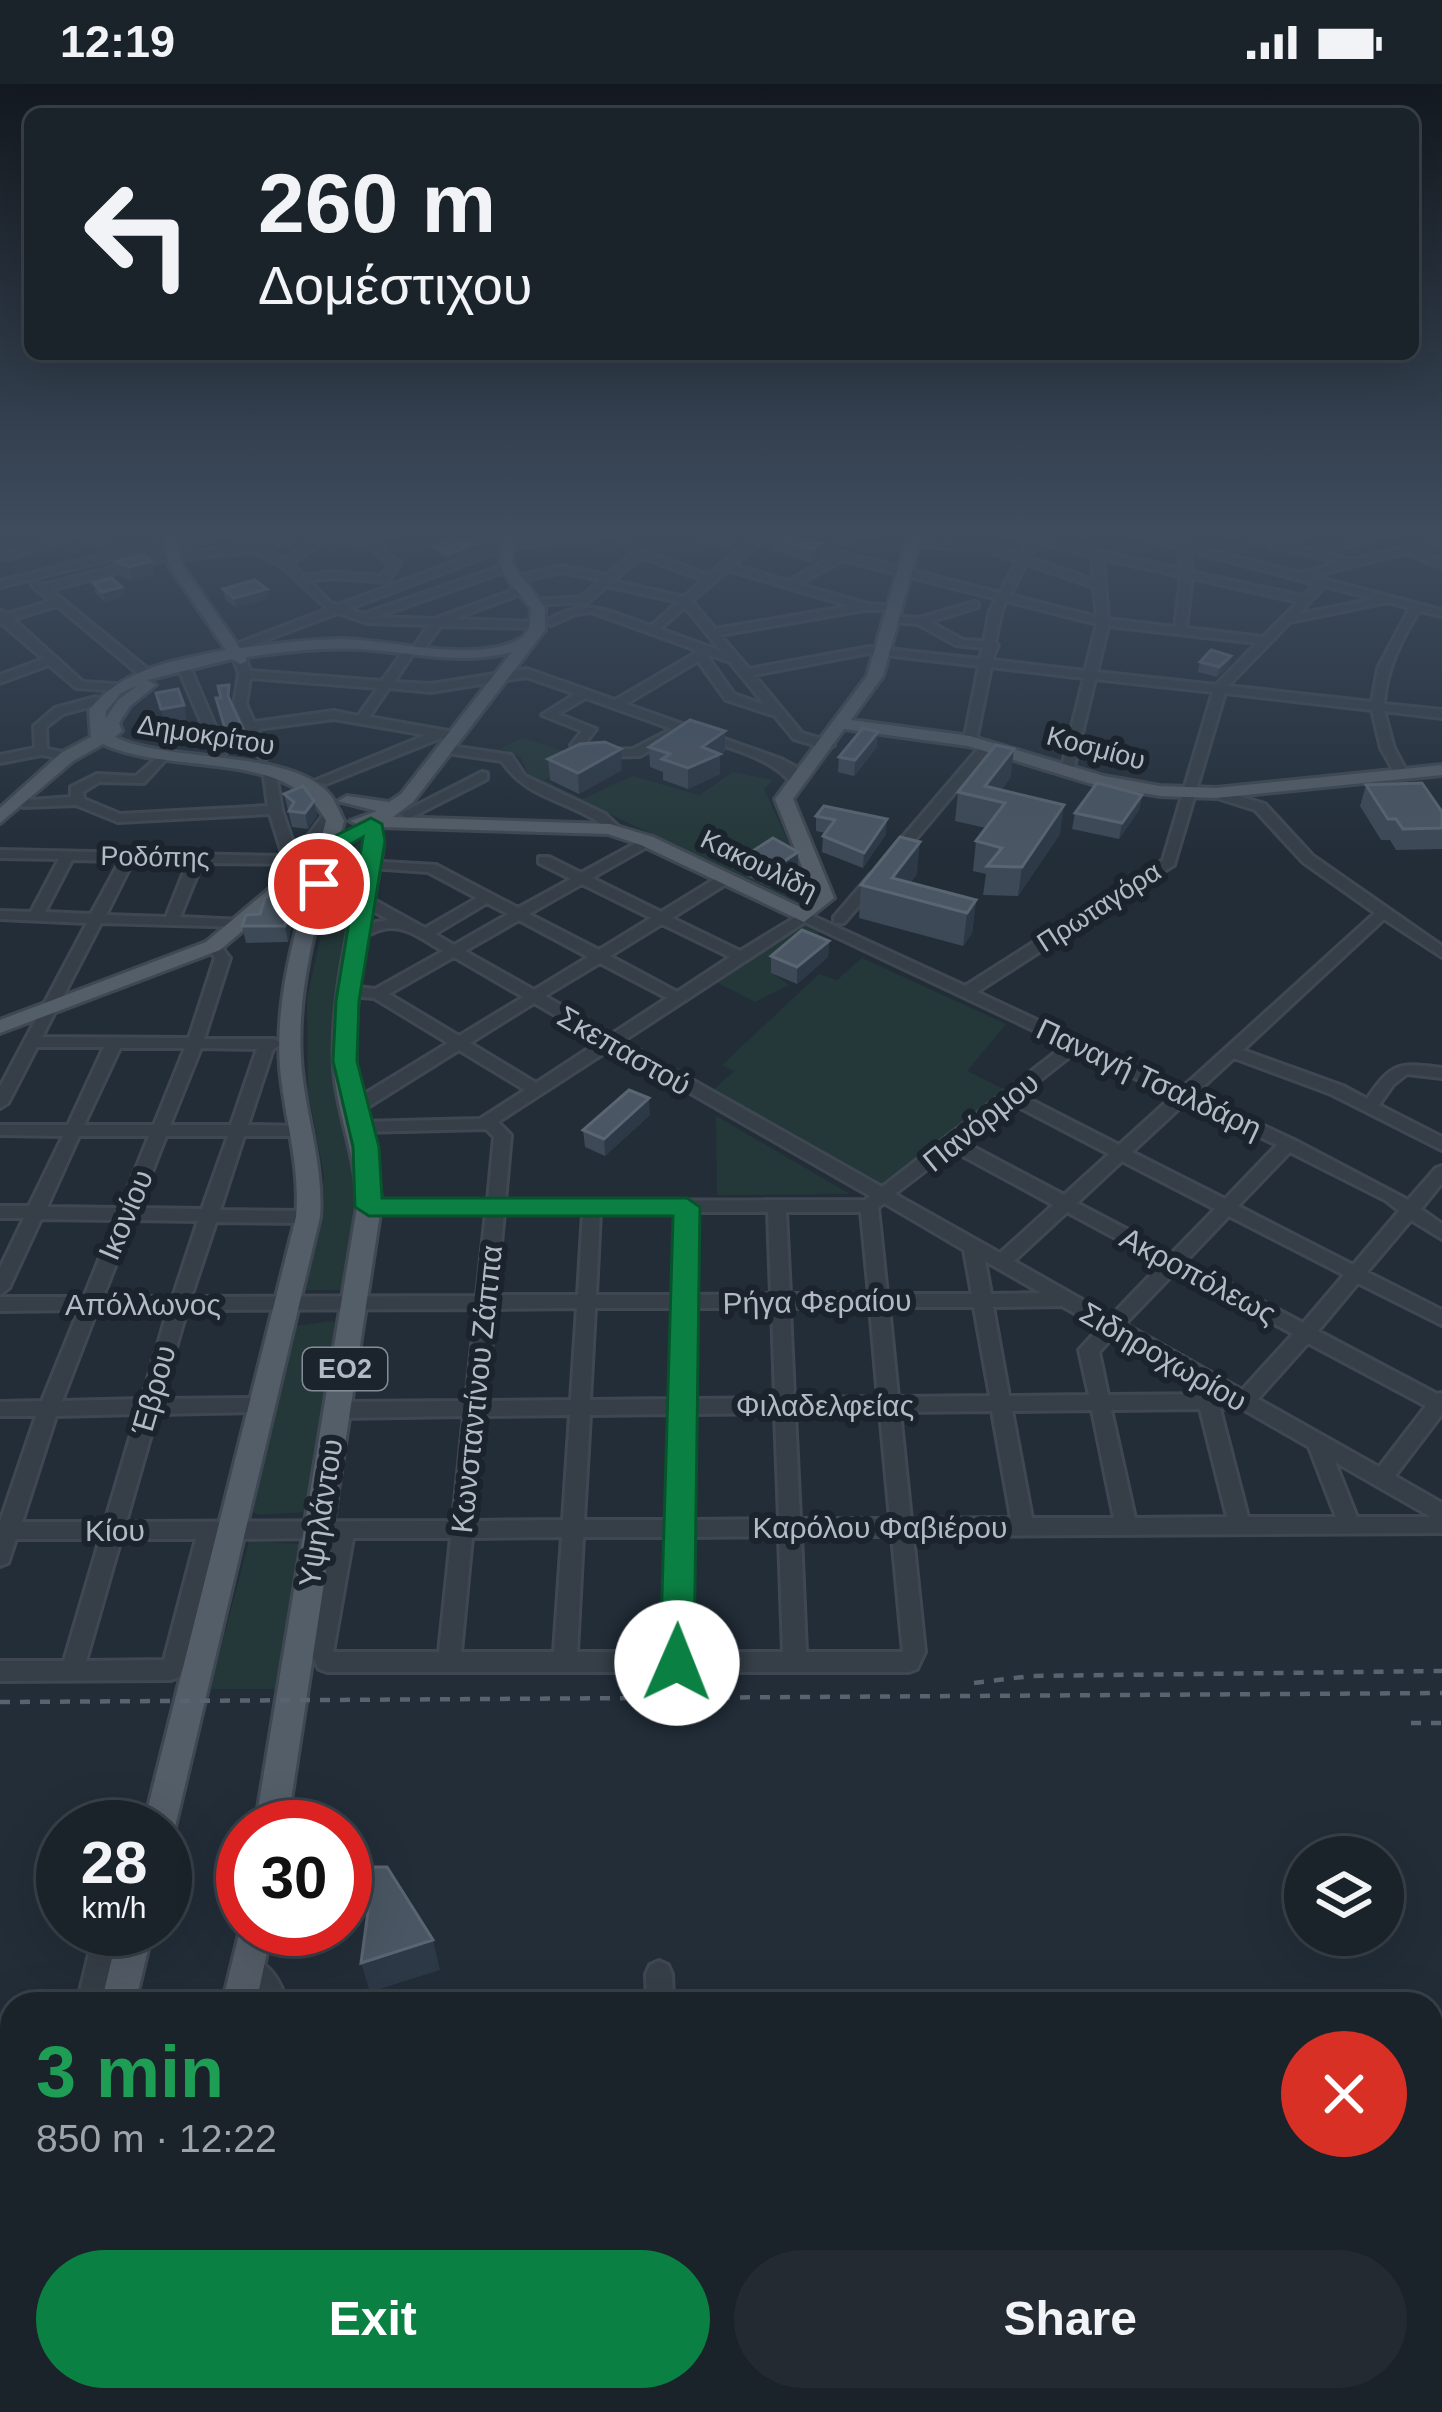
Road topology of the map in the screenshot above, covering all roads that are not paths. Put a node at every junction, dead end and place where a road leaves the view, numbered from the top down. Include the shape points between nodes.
1 (28, 640) edge
2 (106, 640) edge
3 (227, 640) edge
4 (278, 640) edge
5 (422, 640) edge
6 (526, 640) edge
7 (691, 640) edge
8 (706, 640) edge
9 (727, 640) edge
10 (884, 640) edge
11 (954, 640) edge
12 (993, 640) edge
13 (1099, 640) edge
14 (1256, 640) edge
15 (1395, 640) edge
16 (1268, 641) joint
17 (708, 644) junction
18 (992, 645) junction
19 (414, 650) junction
20 (523, 650) junction
21 (881, 652) junction
22 (239, 659) junction
23 (50, 661) junction
24 (989, 662) junction
25 (182, 668) junction
26 (1093, 672) junction
27 (146, 673) junction
28 (526, 673) junction
29 (746, 673) junction
30 (498, 676) junction
31 (588, 677) dead end
32 (0, 679) edge
33 (468, 684) junction
34 (80, 685) junction
35 (385, 686) junction
36 (1221, 687) junction
37 (115, 688) junction
38 (567, 688) junction
39 (584, 694) junction
40 (99, 702) junction
41 (240, 704) junction
42 (476, 705) junction
43 (614, 706) junction
44 (1377, 706) junction
45 (199, 710) junction
46 (779, 713) junction
47 (1442, 714) edge
48 (548, 715) junction
49 (362, 719) junction
50 (533, 724) dead end
51 (844, 724) junction
52 (251, 725) junction
53 (679, 730) junction
54 (106, 734) junction
55 (0, 737) edge
56 (446, 739) junction
57 (804, 739) junction
58 (979, 743) junction
59 (828, 745) junction
60 (41, 751) junction
61 (220, 752) junction
62 (5, 756) edge
63 (67, 757) junction
64 (161, 758) junction
65 (267, 762) junction
66 (782, 765) junction
67 (1400, 770) junction
68 (1439, 770) edge
69 (1067, 771) junction
70 (541, 774) dead end
71 (482, 776) dead end
72 (140, 780) junction
73 (321, 781) junction
74 (524, 782) junction
75 (797, 782) junction
76 (1194, 792) junction
77 (1262, 798) junction
78 (21, 799) junction
79 (78, 801) junction
80 (337, 806) junction
81 (275, 810) junction
82 (405, 811) junction
83 (164, 816) junction
84 (0, 818) edge
85 (371, 824) junction
86 (616, 831) junction
87 (647, 841) junction
88 (328, 848) junction
89 (0, 854) edge
90 (68, 855) junction
91 (129, 856) junction
92 (197, 858) junction
93 (544, 860) dead end
94 (298, 863) junction
95 (371, 864) junction
96 (582, 878) junction
97 (726, 878) junction
98 (319, 884) junction
99 (822, 891) junction
100 (488, 897) junction
101 (364, 900) junction
102 (1384, 912) junction
103 (518, 914) junction
104 (0, 915) edge
105 (36, 916) junction
106 (804, 916) junction
107 (98, 917) junction
108 (662, 918) junction
109 (172, 919) junction
110 (839, 920) junction
111 (243, 924) junction
112 (406, 924) junction
113 (358, 935) junction
114 (424, 935) junction
115 (849, 938) junction
116 (213, 946) junction
117 (452, 952) junction
118 (1442, 953) edge
119 (600, 956) junction
120 (741, 957) junction
121 (349, 991) junction
122 (966, 992) junction
123 (378, 994) junction
124 (532, 998) junction
125 (678, 998) junction
126 (50, 1010) junction
127 (0, 1027) edge
128 (33, 1042) junction
129 (610, 1042) junction
130 (114, 1043) junction
131 (195, 1043) junction
132 (459, 1043) junction
133 (278, 1044) junction
134 (1076, 1045) junction
135 (1232, 1052) junction
136 (1442, 1073) edge
137 (537, 1090) junction
138 (1184, 1096) junction
139 (1011, 1097) junction
140 (0, 1102) edge
141 (1370, 1106) junction
142 (357, 1118) junction
143 (488, 1122) junction
144 (0, 1130) edge
145 (73, 1130) junction
146 (161, 1130) junction
147 (237, 1131) junction
148 (304, 1131) junction
149 (954, 1144) junction
150 (1288, 1144) junction
151 (1442, 1144) edge
152 (1121, 1154) junction
153 (1442, 1172) edge
154 (878, 1203) junction
155 (1065, 1205) junction
156 (369, 1207) junction
157 (496, 1207) junction
158 (592, 1207) junction
159 (687, 1207) junction
160 (777, 1207) junction
161 (1226, 1207) junction
162 (1412, 1210) junction
163 (0, 1212) edge
164 (35, 1213) junction
165 (126, 1214) junction
166 (209, 1216) junction
167 (308, 1217) junction
168 (1442, 1233) edge
169 (973, 1246) junction
170 (1002, 1262) junction
171 (1173, 1262) junction
172 (1357, 1274) junction
173 (0, 1288) edge
174 (982, 1300) junction
175 (1064, 1300) junction
176 (879, 1301) junction
177 (781, 1303) junction
178 (0, 1304) edge
179 (586, 1304) junction
180 (685, 1304) junction
181 (89, 1305) junction
182 (179, 1305) junction
183 (486, 1305) junction
184 (285, 1306) junction
185 (355, 1306) junction
186 (1442, 1318) edge
187 (1111, 1325) junction
188 (1306, 1333) junction
189 (1240, 1400) junction
190 (1441, 1403) edge
191 (1208, 1404) junction
192 (261, 1405) junction
193 (1001, 1405) junction
194 (1098, 1405) junction
195 (150, 1406) junction
196 (890, 1406) junction
197 (682, 1407) junction
198 (785, 1407) junction
199 (0, 1408) edge
200 (49, 1408) junction
201 (580, 1408) junction
202 (475, 1409) junction
203 (339, 1410) junction
204 (1318, 1444) junction
205 (1381, 1479) junction
206 (1442, 1513) edge
207 (1350, 1525) junction
208 (1442, 1525) edge
209 (1240, 1526) junction
210 (1126, 1527) junction
211 (902, 1528) junction
212 (1023, 1528) junction
213 (574, 1529) junction
214 (680, 1529) junction
215 (790, 1529) junction
216 (220, 1530) junction
217 (331, 1530) junction
218 (463, 1530) junction
219 (4, 1531) edge
220 (114, 1531) junction
221 (0, 1557) edge
222 (795, 1662) junction
223 (449, 1663) junction
224 (566, 1663) junction
225 (677, 1663) junction
226 (0, 1671) edge
227 (72, 1671) junction
228 (152, 1800) edge
229 (275, 1800) edge
230 (102, 1956) edge
231 (130, 1956) edge
232 (250, 1956) edge
233 (248, 1967) junction
234 (659, 1974) dead end
235 (94, 1992) edge
236 (121, 1992) edge
237 (241, 1992) edge
238 (271, 1992) edge
239 (659, 1992) edge

1 - 23 street
2 - 27 street
3 - 22 main road
4 - 22 street
5 - 19 street
6 - 20 main road
7 - 17 street
8 - 17 street
9 - 17 street
10 - 21 main road
11 - 18 street
12 - 18 street
13 - 26 street
14 - 16 street
15 - 44 street
16 - 36 street
17 - 29 street
17 - 43 street
17 - 46 street via 730,697
18 - 24 street
19 - 20 main road, Δημοκρίτου
19 - 22 main road, Δημοκρίτου
19 - 35 street
20 - 28 main road
20 - 30 main road
21 - 24 street
21 - 29 street
21 - 51 main road via 872,683
22 - 25 main road, Δημοκρίτου
22 - 35 street
22 - 41 street
23 - 32 street
23 - 34 street
24 - 26 street
24 - 58 street
25 - 27 main road, Δημοκρίτου
25 - 45 street
25 - 54 main road, Δημοκρίτου via 128,698
26 - 36 street
26 - 69 street
27 - 37 main road, Δημοκρίτου
28 - 30 street
28 - 38 street
29 - 46 street
30 - 33 street
30 - 42 main road
31 - 38 street
33 - 35 street
33 - 42 street
34 - 37 street
34 - 40 street
35 - 49 street
36 - 44 street
36 - 76 street, Πρωταγόρα
37 - 40 main road, Δημοκρίτου
38 - 39 street
39 - 43 street
39 - 48 street
40 - 54 main road, Δημοκρίτου via 95,723
40 - 60 street via 58,712 40,726
41 - 45 street
41 - 52 street
42 - 56 main road
43 - 53 street
44 - 47 street
44 - 67 street via 1381,740
45 - 61 street
46 - 57 street
48 - 50 street
48 - 53 street via 590,729 577,745 579,756 635,753
49 - 52 street
49 - 56 street
51 - 58 main road, Κοσμίου
51 - 59 main road
52 - 65 street
53 - 66 street
54 - 61 main road, Δημοκρίτου via 149,748
54 - 63 main road
54 - 64 main road, Δημοκρίτου via 118,748
55 - 62 street
56 - 73 street
56 - 74 street via 501,756
56 - 82 main road
57 - 59 street
57 - 66 street
58 - 69 main road, Κοσμίου
58 - 110 street
59 - 75 main road
60 - 62 street
60 - 63 street
61 - 65 main road, Δημοκρίτου
63 - 78 main road
64 - 65 main road, Δημοκρίτου
64 - 72 street
65 - 73 main road, Δημοκρίτου
65 - 80 main road, Δημοκρίτου
65 - 81 street
66 - 75 street
67 - 68 main road, Κοσμίου
67 - 76 main road, Κοσμίου
68 - 77 main road, Κοσμίου
69 - 76 main road, Κοσμίου via 1130,788
70 - 74 street
71 - 82 street
72 - 79 street via 88,781 76,790
72 - 83 street
73 - 80 main road, Δημοκρίτου
74 - 86 street
75 - 99 main road via 784,810
76 - 77 main road, Κοσμίου
76 - 122 street, Πρωταγόρα via 1166,866
77 - 102 street via 1309,859
78 - 79 street
78 - 84 main road
79 - 83 street via 114,818
80 - 82 main road
80 - 85 main road
80 - 88 main road, ΕΟ2
80 - 94 street
81 - 83 street
81 - 94 street
82 - 85 main road
82 - 86 main road, Κακουλίδη
85 - 88 main road
85 - 95 main road, Υψηλάντου / ΕΟ2
86 - 87 main road, Κακουλίδη
87 - 96 street
87 - 97 main road, Κακουλίδη
88 - 94 main road
88 - 98 main road, ΕΟ2
89 - 90 street, Ροδόπης
90 - 91 street, Ροδόπης
90 - 105 street
91 - 92 street, Ροδόπης
91 - 107 street
92 - 94 street, Ροδόπης
92 - 109 street
93 - 96 street
94 - 98 main road
94 - 111 main road
95 - 100 street via 425,866
95 - 101 main road, Υψηλάντου / ΕΟ2
96 - 103 street
96 - 108 street
97 - 106 main road, Κακουλίδη
97 - 108 street
98 - 133 main road, ΕΟ2
99 - 106 main road via 820,905
99 - 110 street
100 - 103 street
100 - 114 street
101 - 112 street, Σκεπαστού
101 - 113 main road, Υψηλάντου / ΕΟ2
102 - 118 street
102 - 135 street
103 - 117 street
103 - 119 street
104 - 105 street
105 - 107 street
106 - 115 street, Κακουλίδη
106 - 120 street
107 - 109 street
107 - 126 street
108 - 119 street
108 - 120 street
109 - 111 street
110 - 115 street
111 - 116 main road
112 - 113 street
112 - 114 street, Σκεπαστού
113 - 121 main road, Υψηλάντου / ΕΟ2
114 - 117 street, Σκεπαστού
115 - 122 street, Παναγή Τσαλδάρη
116 - 126 main road
116 - 131 street, Ικονίου via 223,958
117 - 123 street
117 - 124 street, Σκεπαστού
119 - 124 street
119 - 125 street
120 - 125 street
121 - 123 street
121 - 142 main road, Υψηλάντου / ΕΟ2 via 345,1075
122 - 134 street, Παναγή Τσαλδάρη
123 - 132 street
124 - 129 street, Σκεπαστού
124 - 132 street
125 - 129 street
126 - 127 main road
126 - 128 street
128 - 130 street
128 - 140 street
129 - 137 street
129 - 154 street, Σκεπαστού
130 - 131 street
130 - 145 street
131 - 133 street
131 - 146 street, Ικονίου
132 - 137 street
132 - 142 street
133 - 147 street, Έβρου
133 - 148 main road, ΕΟ2
134 - 138 street, Παναγή Τσαλδάρη
134 - 139 street, Πανόρμου
135 - 138 street
135 - 141 street
136 - 141 street via 1405,1069
137 - 143 street
138 - 150 street, Παναγή Τσαλδάρη
138 - 152 street
139 - 149 street, Πανόρμου
139 - 152 street
141 - 151 street
142 - 143 street
142 - 156 main road, Υψηλάντου / ΕΟ2
143 - 157 street, Κωνσταντίνου Ζάππα via 503,1135
144 - 145 street
145 - 146 street
145 - 164 street
146 - 147 street
146 - 165 street, Ικονίου
147 - 148 street
147 - 166 street, Έβρου
148 - 167 main road, ΕΟ2
149 - 154 street, Πανόρμου
149 - 155 street, Ακροπόλεως
150 - 161 street
150 - 162 street, Παναγή Τσαλδάρη
152 - 155 street
152 - 161 street
153 - 162 street
154 - 160 street
154 - 169 street, Σιδηροχωρίου
154 - 176 street
155 - 170 street
155 - 171 street, Ακροπόλεως
156 - 157 street
156 - 185 main road, Υψηλάντου / ΕΟ2
157 - 158 street
157 - 183 street, Κωνσταντίνου Ζάππα
158 - 159 street
158 - 179 street
159 - 160 street
159 - 180 street
160 - 177 street
161 - 171 street
161 - 172 street
162 - 168 street, Παναγή Τσαλδάρη
162 - 172 street
163 - 164 street
164 - 165 street
164 - 173 street
165 - 166 street
165 - 181 street, Ικονίου
166 - 167 street
166 - 182 street, Έβρου
167 - 184 main road, ΕΟ2
169 - 170 street, Σιδηροχωρίου
169 - 174 street
170 - 175 street, Σιδηροχωρίου
171 - 187 street
171 - 188 street, Ακροπόλεως
172 - 186 street
172 - 188 street
174 - 175 street, Ρήγα Φεραίου
174 - 176 street, Ρήγα Φεραίου
174 - 193 street
175 - 187 street, Σιδηροχωρίου
176 - 177 street, Ρήγα Φεραίου
176 - 196 street
177 - 180 street, Ρήγα Φεραίου
177 - 198 street
178 - 181 street, Απόλλωνος
179 - 180 street, Ρήγα Φεραίου
179 - 183 street, Ρήγα Φεραίου
179 - 201 street
180 - 197 street
181 - 182 street, Απόλλωνος
181 - 200 street, Ικονίου
182 - 184 street, Απόλλωνος
182 - 195 street, Έβρου
183 - 185 street, Ρήγα Φεραίου
183 - 202 street, Κωνσταντίνου Ζάππα
184 - 185 street, Απόλλωνος
184 - 192 main road, ΕΟ2
185 - 203 main road, Υψηλάντου / ΕΟ2
187 - 189 street, Σιδηροχωρίου
187 - 194 street via 1088,1354
188 - 189 street
188 - 190 street, Ακροπόλεως
189 - 191 street, Φιλαδελφείας
189 - 204 street, Σιδηροχωρίου
190 - 205 street
191 - 194 street, Φιλαδελφείας
191 - 209 street
192 - 195 street
192 - 216 main road, ΕΟ2
193 - 194 street, Φιλαδελφείας
193 - 196 street, Φιλαδελφείας
193 - 212 street
194 - 210 street
195 - 200 street
195 - 220 street, Έβρου
196 - 198 street, Φιλαδελφείας
196 - 211 street
197 - 198 street, Φιλαδελφείας
197 - 201 street, Φιλαδελφείας
197 - 214 street
198 - 215 street
199 - 200 street
200 - 219 street, Ικονίου
201 - 202 street, Φιλαδελφείας
201 - 213 street
202 - 203 street, Φιλαδελφείας
202 - 218 street, Κωνσταντίνου Ζάππα
203 - 217 main road, Υψηλάντου / ΕΟ2
204 - 205 street, Σιδηροχωρίου
204 - 207 street
205 - 206 street, Σιδηροχωρίου
207 - 208 street, Καρόλου Φαβιέρου
207 - 209 street, Καρόλου Φαβιέρου
209 - 210 street, Καρόλου Φαβιέρου
210 - 212 street, Καρόλου Φαβιέρου
211 - 212 street, Καρόλου Φαβιέρου
211 - 215 street, Καρόλου Φαβιέρου
211 - 222 street via 912,1660
213 - 214 street, Καρόλου Φαβιέρου
213 - 218 street, Καρόλου Φαβιέρου
213 - 224 street
214 - 215 street, Καρόλου Φαβιέρου
214 - 225 street
215 - 222 street
216 - 217 street, Κίου
216 - 220 street, Κίου
216 - 227 street via 176,1663 166,1670
216 - 228 main road, ΕΟ2 via 187,1709
217 - 218 street, Καρόλου Φαβιέρου
217 - 223 street via 321,1653 327,1662
217 - 229 main road, Υψηλάντου / ΕΟ2
218 - 223 street, Κωνσταντίνου Ζάππα
219 - 220 street, Κίου
219 - 221 street, Ικονίου
220 - 227 street, Έβρου
222 - 225 street
223 - 224 street
224 - 225 street
226 - 227 street
230 - 235 street
231 - 236 main road
232 - 233 main road
233 - 237 main road
233 - 238 street
234 - 239 street

